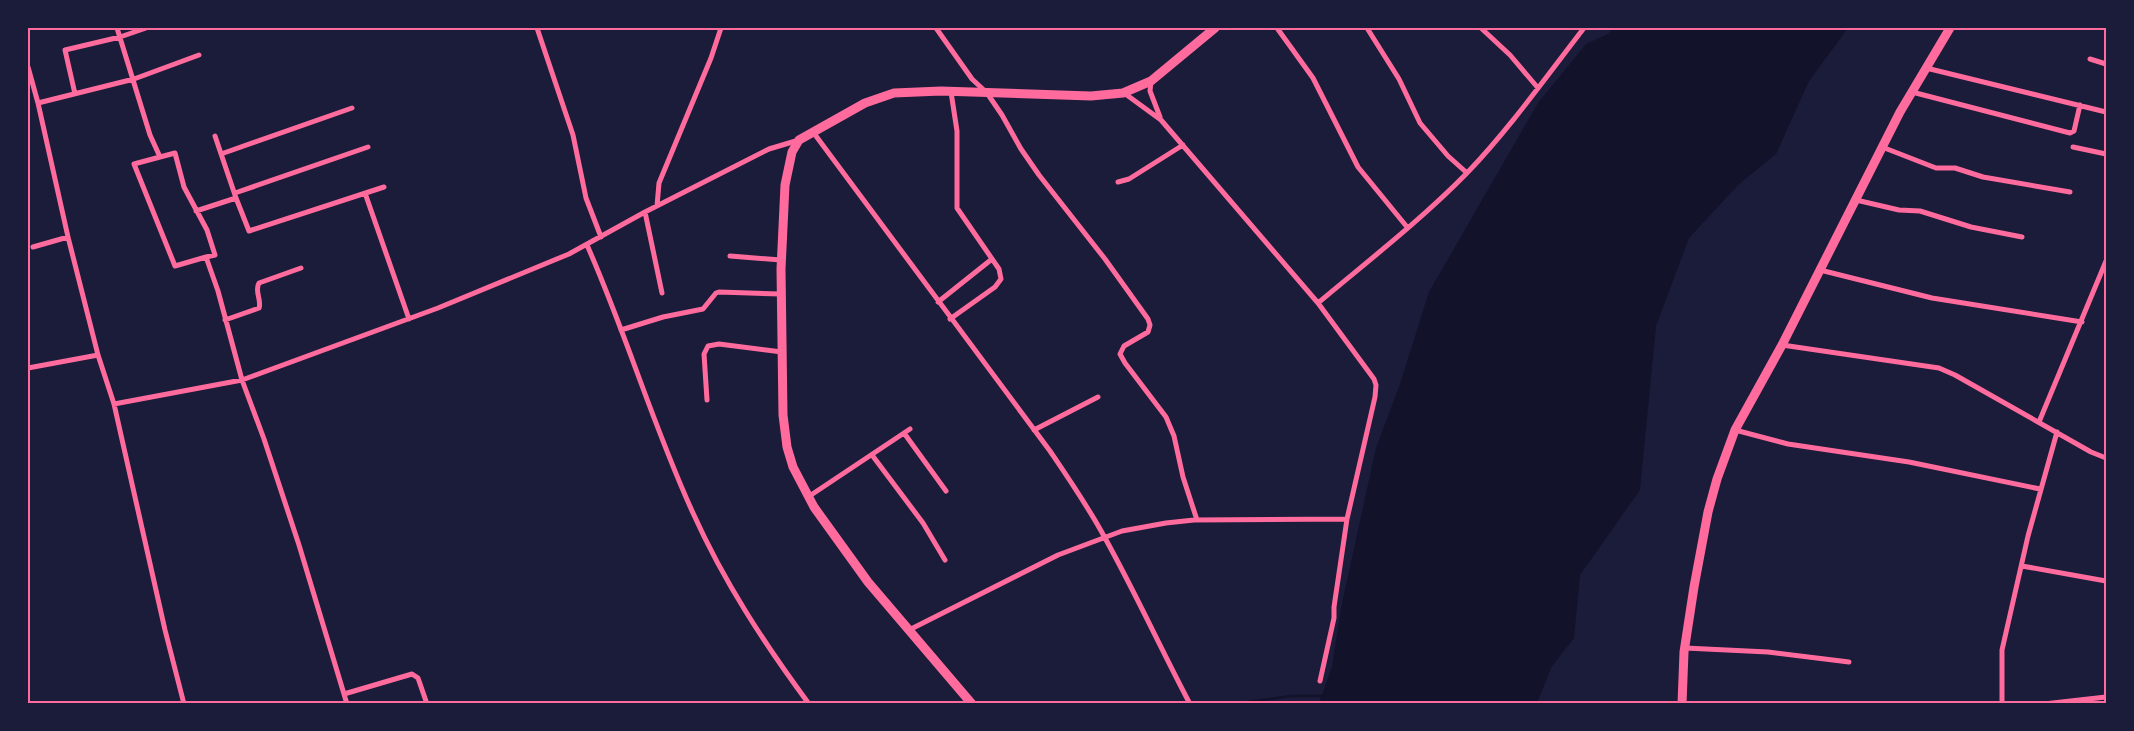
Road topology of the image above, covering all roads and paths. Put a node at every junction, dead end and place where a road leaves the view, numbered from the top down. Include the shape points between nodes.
1 (117, 28) edge
2 (146, 28) edge
3 (537, 28) edge
4 (721, 28) edge
5 (936, 28) edge
6 (1215, 28) edge
7 (1276, 28) edge
8 (1367, 28) edge
9 (1481, 28) edge
10 (1584, 28) edge
11 (1950, 28) edge
12 (120, 37) junction
13 (199, 56) dead end
14 (2090, 59) dead end
15 (2106, 64) edge
16 (28, 67) edge
17 (1926, 68) junction
18 (134, 79) junction
19 (1151, 81) junction
20 (1538, 88) junction
21 (951, 92) junction
22 (1912, 92) junction
23 (986, 93) junction
24 (1123, 93) junction
25 (75, 94) junction
26 (38, 103) junction
27 (2080, 105) junction
28 (352, 108) dead end
29 (2106, 112) edge
30 (1161, 120) junction
31 (813, 132) junction
32 (215, 136) dead end
33 (799, 140) junction
34 (1183, 145) junction
35 (2073, 146) dead end
36 (1882, 147) junction
37 (368, 148) dead end
38 (221, 154) junction
39 (2106, 154) edge
40 (160, 157) junction
41 (1467, 173) junction
42 (1118, 182) dead end
43 (384, 187) dead end
44 (2070, 192) dead end
45 (365, 193) junction
46 (235, 196) junction
47 (1855, 200) junction
48 (657, 206) junction
49 (196, 211) junction
50 (645, 212) junction
51 (1407, 227) junction
52 (68, 237) junction
53 (601, 237) junction
54 (2022, 237) dead end
55 (587, 245) junction
56 (33, 247) dead end
57 (730, 256) dead end
58 (206, 257) junction
59 (992, 259) junction
60 (781, 260) junction
61 (2106, 261) edge
62 (301, 268) dead end
63 (1819, 270) junction
64 (2104, 273) edge
65 (662, 293) dead end
66 (781, 294) junction
67 (938, 302) junction
68 (1318, 303) junction
69 (950, 318) junction
70 (408, 319) junction
71 (225, 320) junction
72 (2082, 322) junction
73 (621, 330) junction
74 (1782, 344) junction
75 (782, 352) junction
76 (98, 355) junction
77 (28, 368) edge
78 (242, 380) junction
79 (1098, 397) dead end
80 (707, 400) dead end
81 (114, 404) junction
82 (2039, 422) junction
83 (910, 429) dead end
84 (1034, 430) junction
85 (1734, 430) junction
86 (2056, 432) junction
87 (904, 433) junction
88 (872, 455) junction
89 (2106, 458) edge
90 (2040, 489) junction
91 (946, 491) dead end
92 (808, 497) junction
93 (1347, 519) junction
94 (1197, 520) junction
95 (1105, 536) junction
96 (945, 560) dead end
97 (2022, 566) junction
98 (2106, 581) edge
99 (908, 630) junction
100 (1684, 648) junction
101 (1849, 662) dead end
102 (1320, 681) dead end
103 (344, 694) junction
104 (2106, 697) edge
105 (184, 704) edge
106 (347, 704) edge
107 (427, 704) edge
108 (809, 704) edge
109 (972, 704) edge
110 (1190, 704) edge
111 (1682, 704) edge
112 (2002, 704) edge
113 (2044, 704) edge

1 - 12 street
2 - 12 street
3 - 53 street via 573,135 586,198
4 - 48 street via 659,183
5 - 23 street via 972,79
6 - 19 main road
7 - 51 street via 1312,78 1358,167
8 - 41 street via 1399,79 1420,123
9 - 20 street
10 - 20 street
11 - 17 main road
12 - 18 street
12 - 25 street via 65,50
13 - 18 street
14 - 15 street
16 - 26 street
17 - 22 main road
17 - 27 street
18 - 25 street
18 - 40 street via 150,135
19 - 24 main road
19 - 30 street via 1150,91
20 - 41 street
21 - 23 main road
21 - 31 main road via 909,92 879,98
21 - 59 street via 957,131 957,208
22 - 27 street via 2070,133 2074,131
22 - 36 main road
23 - 24 main road via 1091,96
23 - 94 street via 1039,175 1148,319 1148,332 1124,346 1120,354 1166,417
24 - 30 street
25 - 26 street
26 - 52 street
27 - 29 street
28 - 38 street
30 - 34 street
31 - 33 main road
31 - 67 street
32 - 38 street
33 - 48 street via 769,149
33 - 60 main road via 793,147 787,169
34 - 42 street via 1129,180
34 - 68 street
35 - 39 street
36 - 44 street via 1936,168 1955,168 1983,177
36 - 47 main road
37 - 46 street
38 - 46 street
40 - 49 street via 175,153 184,187
40 - 58 street via 134,164 175,266
41 - 51 street
43 - 45 street
45 - 46 street via 249,231
45 - 70 street
46 - 49 street
47 - 54 street via 1898,210 1920,211 1971,227
47 - 63 main road
48 - 50 street
49 - 58 street via 207,230 215,255
50 - 53 street
50 - 65 street
51 - 68 street
52 - 56 street
52 - 76 street
53 - 55 street
55 - 70 street
55 - 73 street
57 - 60 street
58 - 71 street
59 - 67 street
59 - 69 street via 1000,275 999,284
60 - 66 main road
61 - 64 street
62 - 71 street via 259,283 259,308
63 - 72 street via 1932,298
63 - 74 main road
64 - 72 street
66 - 73 street via 719,292 703,309
66 - 75 main road
67 - 69 street
68 - 93 street via 1376,385
69 - 84 street
70 - 78 street
71 - 78 street
72 - 82 street
73 - 108 street via 687,500 711,552 738,602
74 - 82 street via 1939,368
74 - 85 main road
75 - 80 street via 719,344 708,346 704,354
75 - 92 main road via 786,446
76 - 77 street
76 - 81 street
78 - 81 street
78 - 103 street via 299,545
79 - 84 street
81 - 105 street
82 - 86 street
83 - 87 street
84 - 95 street
85 - 90 street via 1788,444 1909,462
85 - 100 main road via 1708,512
86 - 89 street
86 - 90 street
87 - 88 street
87 - 91 street
88 - 92 street
88 - 96 street via 923,522
90 - 97 street
92 - 99 main road via 868,582
93 - 94 street
93 - 102 street via 1334,618
94 - 95 street via 1143,526
95 - 99 street via 1058,555
95 - 110 street
97 - 98 street
97 - 112 street via 2002,650
99 - 109 main road
100 - 101 street via 1768,652
100 - 111 main road
103 - 106 street
103 - 107 street via 412,674 418,678
104 - 113 street

